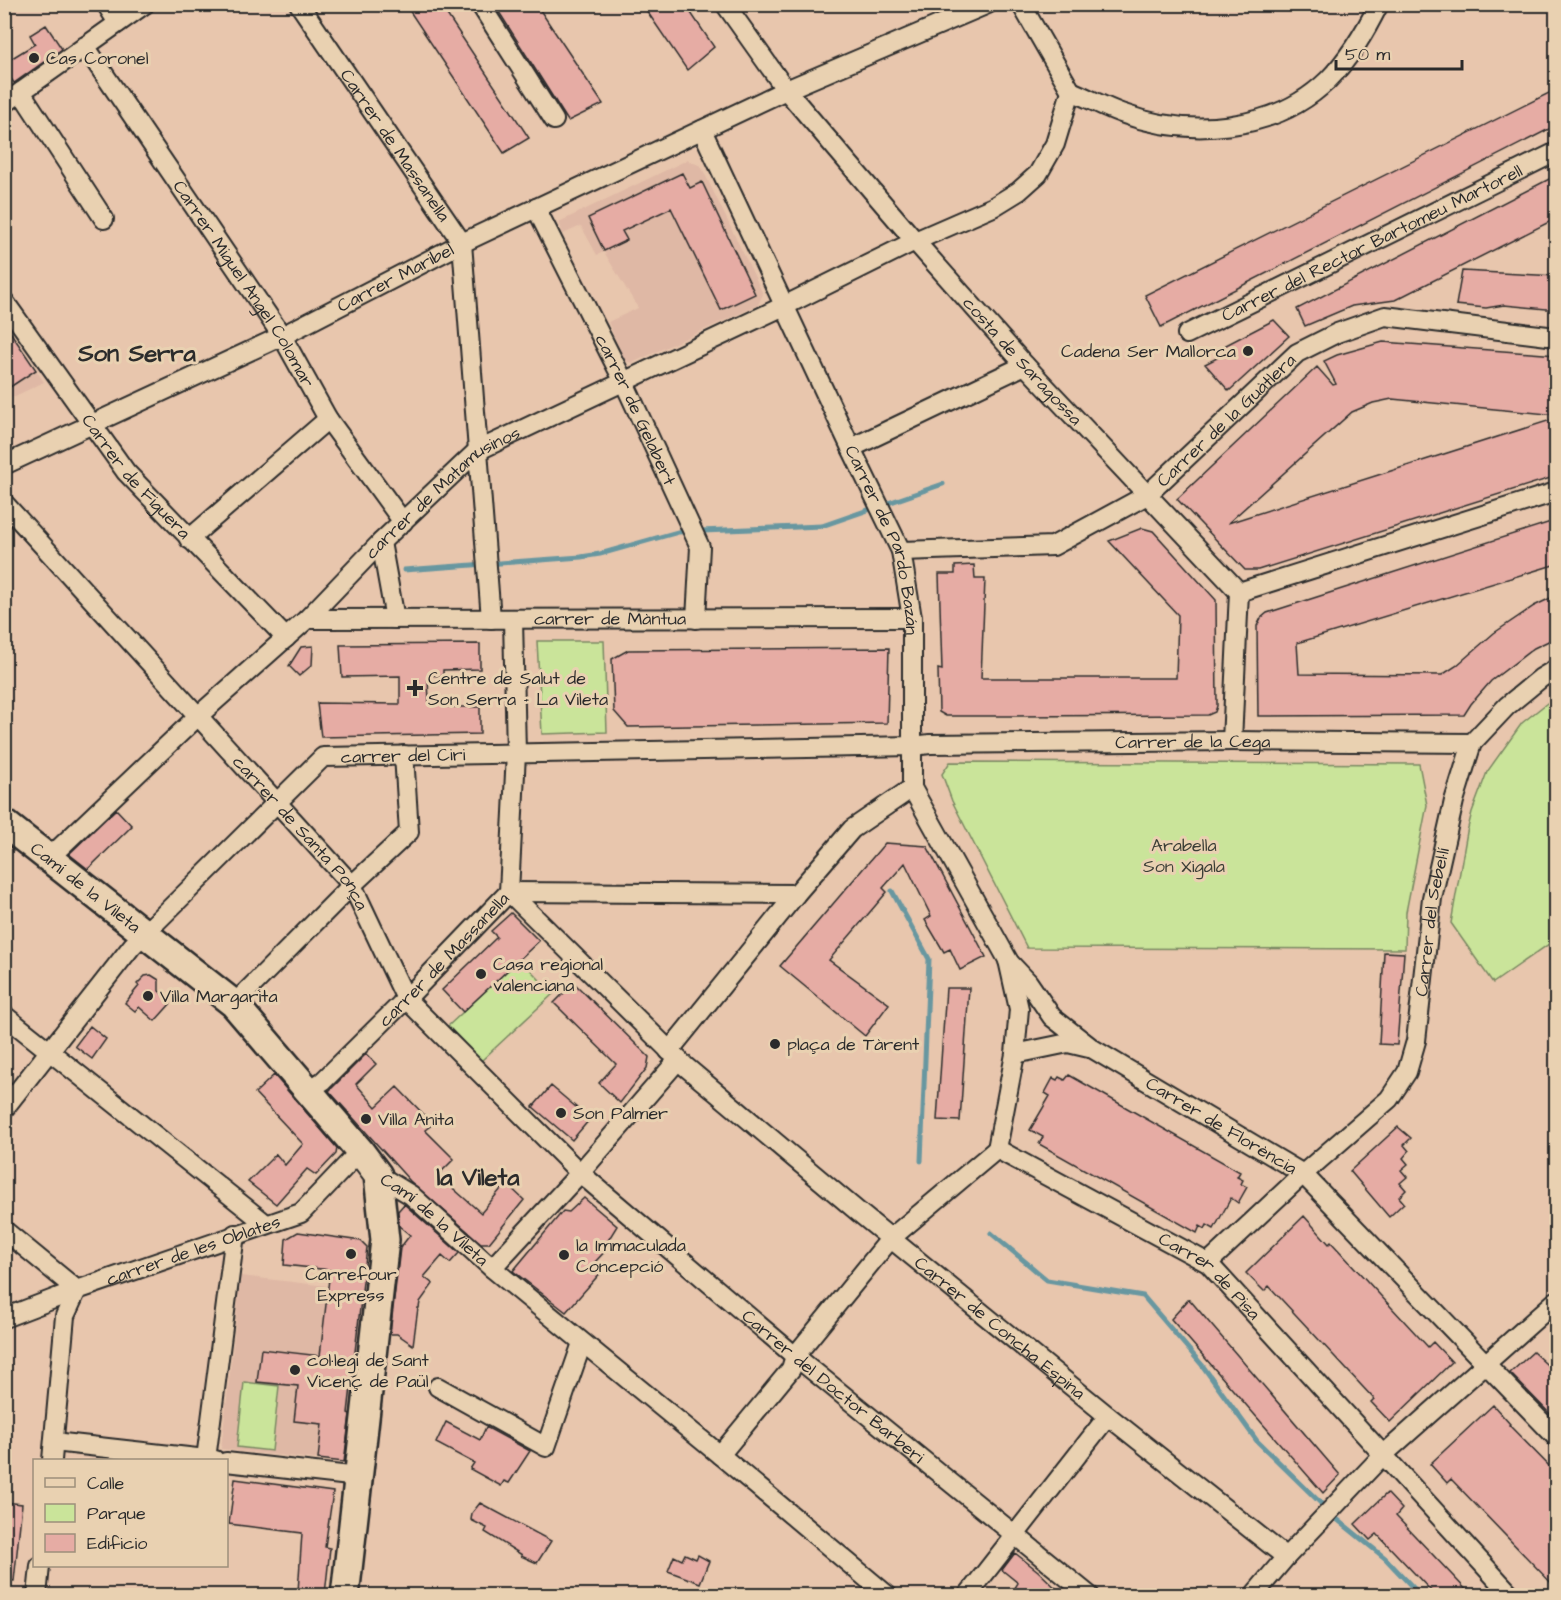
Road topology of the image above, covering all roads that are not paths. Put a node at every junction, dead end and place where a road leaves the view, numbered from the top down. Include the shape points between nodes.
1 (106, 4) edge
2 (145, 4) edge
3 (299, 4) edge
4 (480, 4) edge
5 (724, 4) edge
6 (987, 4) edge
7 (1021, 4) edge
8 (1379, 4) edge
9 (118, 23) junction
10 (85, 46) junction
11 (786, 90) junction
12 (1071, 91) junction
13 (21, 93) junction
14 (4, 104) edge
15 (554, 120) dead end
16 (702, 130) junction
17 (1557, 152) edge
18 (536, 208) junction
19 (104, 219) dead end
20 (915, 241) junction
21 (462, 243) junction
22 (4, 302) edge
23 (786, 305) junction
24 (1187, 334) dead end
25 (282, 336) junction
26 (1557, 337) edge
27 (1025, 365) junction
28 (623, 380) junction
29 (328, 419) junction
30 (91, 425) junction
31 (851, 448) junction
32 (477, 451) junction
33 (4, 465) edge
34 (1557, 492) edge
35 (1147, 495) junction
36 (4, 503) edge
37 (402, 522) junction
38 (189, 539) junction
39 (381, 542) junction
40 (901, 550) junction
41 (1239, 592) junction
42 (912, 618) junction
43 (395, 619) junction
44 (491, 619) junction
45 (513, 619) junction
46 (696, 619) junction
47 (307, 620) junction
48 (286, 638) junction
49 (1557, 669) edge
50 (197, 717) junction
51 (1232, 741) junction
52 (1472, 742) junction
53 (913, 746) junction
54 (516, 753) junction
55 (404, 754) junction
56 (912, 788) junction
57 (276, 804) junction
58 (4, 823) edge
59 (50, 857) junction
60 (352, 885) junction
61 (509, 892) junction
62 (796, 894) junction
63 (145, 932) junction
64 (1008, 960) junction
65 (406, 999) junction
66 (234, 1004) junction
67 (4, 1015) edge
68 (1093, 1049) junction
69 (51, 1052) junction
70 (1015, 1054) junction
71 (674, 1055) junction
72 (309, 1090) junction
73 (4, 1109) edge
74 (997, 1149) junction
75 (360, 1151) junction
76 (580, 1173) junction
77 (1303, 1174) junction
78 (378, 1175) junction
79 (266, 1224) junction
80 (4, 1230) edge
81 (235, 1234) junction
82 (891, 1238) junction
83 (1208, 1263) junction
84 (492, 1268) junction
85 (77, 1290) junction
86 (1557, 1300) edge
87 (4, 1318) edge
88 (582, 1343) junction
89 (795, 1356) junction
90 (1488, 1364) junction
91 (438, 1387) dead end
92 (1108, 1416) junction
93 (1557, 1437) edge
94 (54, 1442) junction
95 (720, 1455) junction
96 (1383, 1455) junction
97 (52, 1459) edge
98 (201, 1459) edge
99 (210, 1459) edge
100 (228, 1462) edge
101 (359, 1477) junction
102 (1015, 1533) junction
103 (1286, 1557) junction
104 (40, 1567) edge
105 (37, 1596) edge
106 (345, 1596) edge
107 (888, 1596) edge
108 (967, 1596) edge
109 (1090, 1596) edge
110 (1253, 1596) edge
111 (1512, 1596) edge

1 - 9 street
2 - 9 street
3 - 21 street, Carrer de Massanella
4 - 15 street
5 - 11 street, costa de Saragossa
6 - 11 street, Carrer Maribel
7 - 12 street
8 - 12 street via 1363,36 1326,81 1281,112 1254,121 1216,127 1173,127 1122,114
9 - 10 street
10 - 13 street
10 - 25 street, Carrer Miguel Angel Colomar
11 - 16 street, Carrer Maribel
11 - 20 street, costa de Saragossa
12 - 20 street, carrer de Matamusinos via 1055,144 1038,174 993,207
13 - 14 street
13 - 19 street
16 - 18 street, Carrer Maribel
16 - 23 street, Carrer de Pardo Bazán
17 - 24 street, Carrer del Rector Bartomeu Martorell
18 - 21 street, Carrer Maribel
18 - 28 street, carrer de Gelabert
20 - 23 street, carrer de Matamusinos
20 - 27 street, costa de Saragossa
21 - 25 street, Carrer Maribel
21 - 32 street
22 - 30 street, Carrer de Figuera
23 - 28 street, carrer de Matamusinos
23 - 31 street, Carrer de Pardo Bazán
25 - 29 street, Carrer Miguel Angel Colomar
25 - 30 street, Carrer Maribel
26 - 35 street, Carrer de la Guàtlera via 1385,316 1337,333 1297,353
27 - 31 street
27 - 35 street, costa de Saragossa
28 - 32 street, carrer de Matamusinos
28 - 46 street, carrer de Gelabert via 700,547
29 - 37 street, Carrer Miguel Angel Colomar
29 - 38 street
30 - 33 street, Carrer Maribel
30 - 38 street, Carrer de Figuera via 126,472
31 - 40 street, Carrer de Pardo Bazán
32 - 37 street, carrer de Matamusinos
32 - 44 street
34 - 41 street
35 - 40 street, Carrer de la Guàtlera via 1053,546
35 - 41 street, costa de Saragossa
36 - 50 street, carrer de Santa Ponça
37 - 39 street, carrer de Matamusinos
38 - 48 street, Carrer de Figuera
39 - 43 street
39 - 47 street, carrer de Matamusinos
40 - 42 street, Carrer de Pardo Bazán
41 - 51 street
42 - 46 street, carrer de Màntua
42 - 53 street, Carrer de Pardo Bazán
43 - 44 street, carrer de Màntua
43 - 47 street, carrer de Màntua
44 - 45 street, carrer de Màntua
45 - 46 street, carrer de Màntua
45 - 54 street, carrer de Massanella
47 - 48 street, carrer de Matamusinos
48 - 50 street, carrer de Matamusinos
49 - 52 street, Carrer del Sebel·lí via 1507,706
50 - 57 street, carrer de Santa Ponça
50 - 59 street, carrer de Matamusinos
51 - 52 street, Carrer de la Cega
51 - 53 street, Carrer de la Cega
52 - 77 street, Carrer del Sebel·lí via 1432,898 1416,1041 1407,1072 1389,1099
53 - 54 street, Carrer de la Cega
53 - 56 street, Carrer de Pardo Bazán
54 - 55 street, carrer del Ciri
54 - 61 street, carrer de Massanella
55 - 57 street, carrer del Ciri via 323,757
55 - 60 street via 409,832
56 - 62 street via 852,829
56 - 64 street
57 - 60 street, carrer de Santa Ponça
57 - 63 street, carrer del Ciri
58 - 59 street, Camí de la Vileta
59 - 63 street, Camí de la Vileta
60 - 65 street, carrer de Santa Ponça
60 - 66 street
61 - 62 street
61 - 65 street, carrer de Massanella
61 - 71 street, Carrer de Concha Espina
62 - 71 street
63 - 66 street, Camí de la Vileta
63 - 69 street, carrer del Ciri
64 - 68 street, Carrer de Florència via 1052,1017
64 - 70 street via 1019,1009
65 - 72 street, carrer de Massanella
65 - 76 street, carrer de Santa Ponça
66 - 72 street, Camí de la Vileta
67 - 69 street
68 - 70 street via 1068,1043
68 - 77 street, Carrer de Florència
69 - 73 street, carrer del Ciri
69 - 79 street
70 - 74 street
71 - 76 street
71 - 82 street, Carrer de Concha Espina
72 - 75 street, Camí de la Vileta
74 - 82 street
74 - 83 street, Carrer de Pisa
75 - 78 street, Camí de la Vileta
75 - 79 street, carrer de les Oblates via 301,1213
76 - 84 street
76 - 89 street, Carrer del Doctor Barberi
77 - 83 street, Carrer del Sebel·lí
77 - 90 street, Carrer de Florència
78 - 84 street, Camí de la Vileta via 411,1195
78 - 101 street via 385,1240
79 - 81 street, carrer de les Oblates
80 - 85 street
81 - 85 street, carrer de les Oblates
81 - 99 street
82 - 89 street
82 - 92 street, Carrer de Concha Espina
83 - 96 street, Carrer de Pisa
84 - 88 street, Camí de la Vileta
85 - 87 street, carrer de les Oblates
85 - 94 street via 65,1316
86 - 90 street
88 - 91 street via 546,1447
88 - 95 street, Camí de la Vileta
89 - 95 street via 791,1369
89 - 102 street, Carrer del Doctor Barberi
90 - 93 street, Carrer de Florència
90 - 96 street
92 - 102 street
92 - 103 street, Carrer de Concha Espina
94 - 97 street
94 - 98 street
95 - 107 street, Camí de la Vileta
96 - 103 street
96 - 111 street, Carrer de Pisa
100 - 101 street
101 - 106 street
102 - 108 street
102 - 109 street, Carrer del Doctor Barberi
103 - 110 street
104 - 105 street

